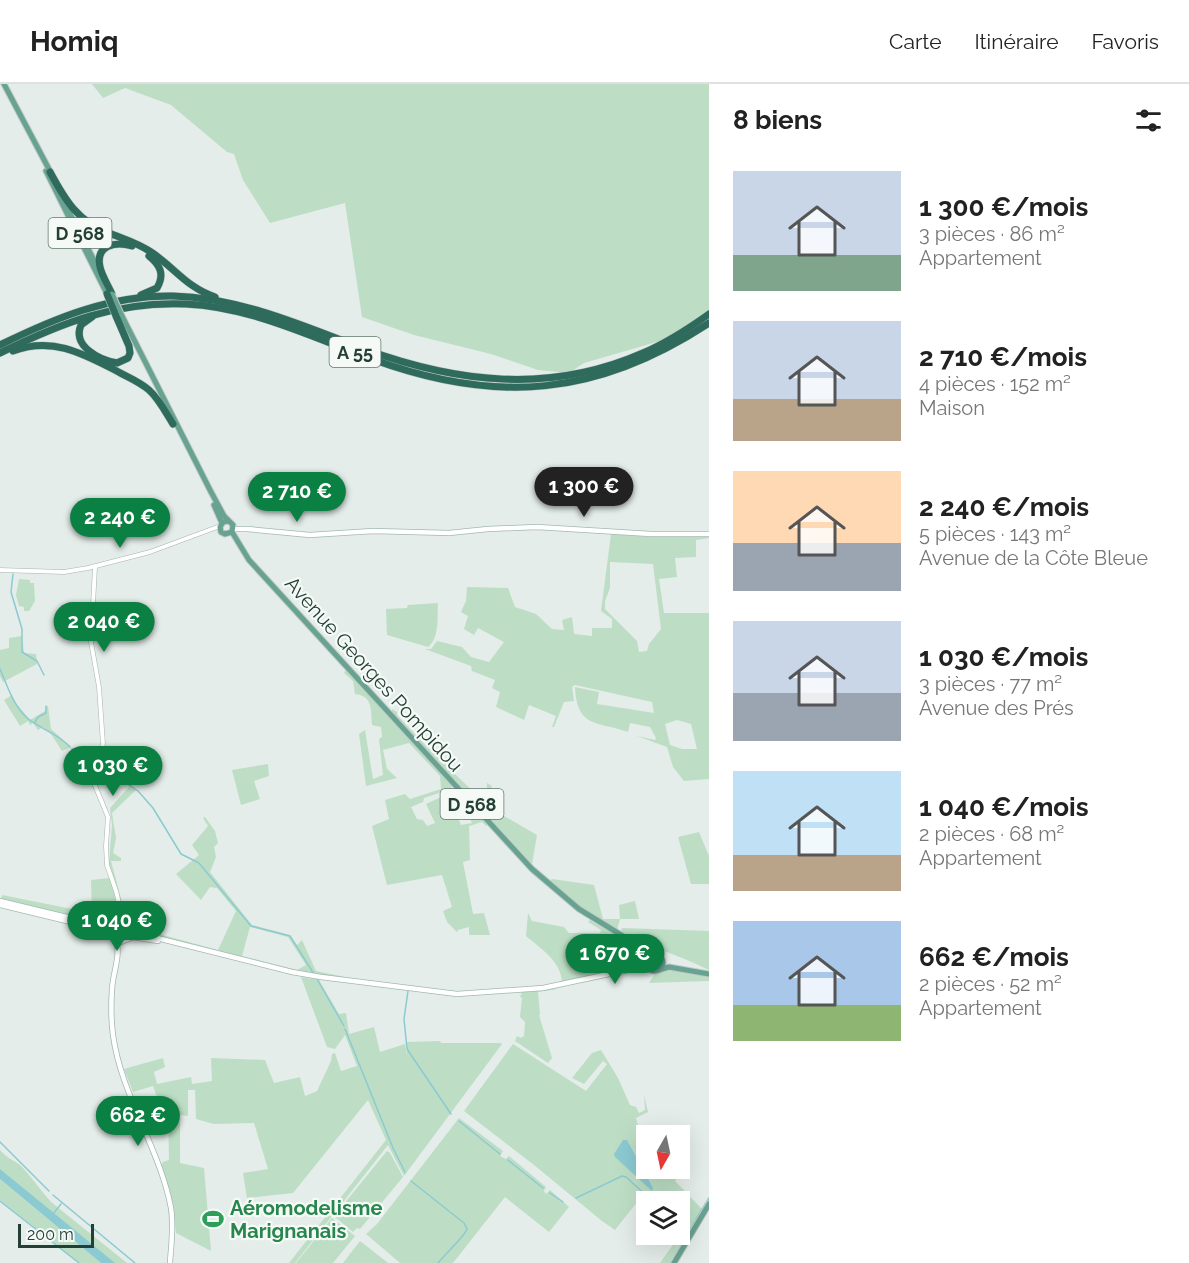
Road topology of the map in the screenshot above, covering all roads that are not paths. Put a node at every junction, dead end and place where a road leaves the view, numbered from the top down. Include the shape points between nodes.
1 (4, 84) edge
2 (16, 110) junction
3 (50, 172) junction
4 (108, 293) junction
5 (181, 304) junction
6 (709, 314) edge
7 (119, 315) junction
8 (709, 323) edge
9 (34, 329) junction
10 (316, 330) junction
11 (0, 345) edge
12 (0, 355) edge
13 (173, 424) junction
14 (227, 527) junction
15 (709, 533) edge
16 (95, 567) junction
17 (0, 570) edge
18 (119, 900) junction
19 (0, 903) edge
20 (118, 926) junction
21 (129, 928) junction
22 (622, 936) junction
23 (115, 938) junction
24 (127, 940) junction
25 (182, 945) junction
26 (655, 955) junction
27 (119, 958) junction
28 (662, 961) junction
29 (648, 963) junction
30 (659, 970) junction
31 (709, 973) edge
32 (709, 1204) edge
33 (170, 1263) edge
34 (674, 1263) edge

1 - 2 main road, D 568
2 - 3 main road, D 568
2 - 4 main road, D 568
3 - 4 main road, D 568
3 - 10 highway via 79,216 97,229 142,246 199,291 260,308
4 - 7 highway, bridge
4 - 9 highway via 100,264 106,247 116,243 131,246 159,266 162,277 153,291 87,306
5 - 7 highway via 123,309 85,321 79,330 83,346 117,363 125,361 130,350
5 - 8 highway, A 55 via 242,313 415,373 494,387 546,386 607,374 665,350
5 - 12 highway, A 55 via 147,305 88,315
6 - 10 highway, A 55 via 642,354 576,374 520,380 484,379 428,369
7 - 13 main road, D 568
7 - 14 main road, D 568
9 - 10 highway, A 55 via 108,303 172,296 230,303
9 - 11 highway, A 55
12 - 13 highway via 37,345 75,350 149,389
13 - 14 main road, D 568
14 - 15 main road via 310,535 537,527
14 - 16 street
14 - 22 main road, Avenue Georges Pompidou / D 568 via 249,560 532,869 579,909
16 - 17 street via 64,572
16 - 18 street via 91,643 104,744 94,783 108,817 106,860
18 - 20 street
18 - 21 street
19 - 20 main road
19 - 23 main road via 108,931
20 - 21 main road
20 - 23 main road
21 - 24 main road
21 - 25 main road
22 - 26 main road, Avenue Georges Pompidou
22 - 29 main road, Avenue Georges Pompidou via 643,950
23 - 24 main road
23 - 27 main road
24 - 25 main road
24 - 27 main road
25 - 29 main road via 321,977 446,993 543,988
26 - 28 main road
26 - 29 main road
27 - 33 main road via 112,989 116,1052 169,1199 173,1230
28 - 30 main road
28 - 31 main road
29 - 30 main road via 654,971
30 - 31 main road via 669,967
32 - 34 main road

